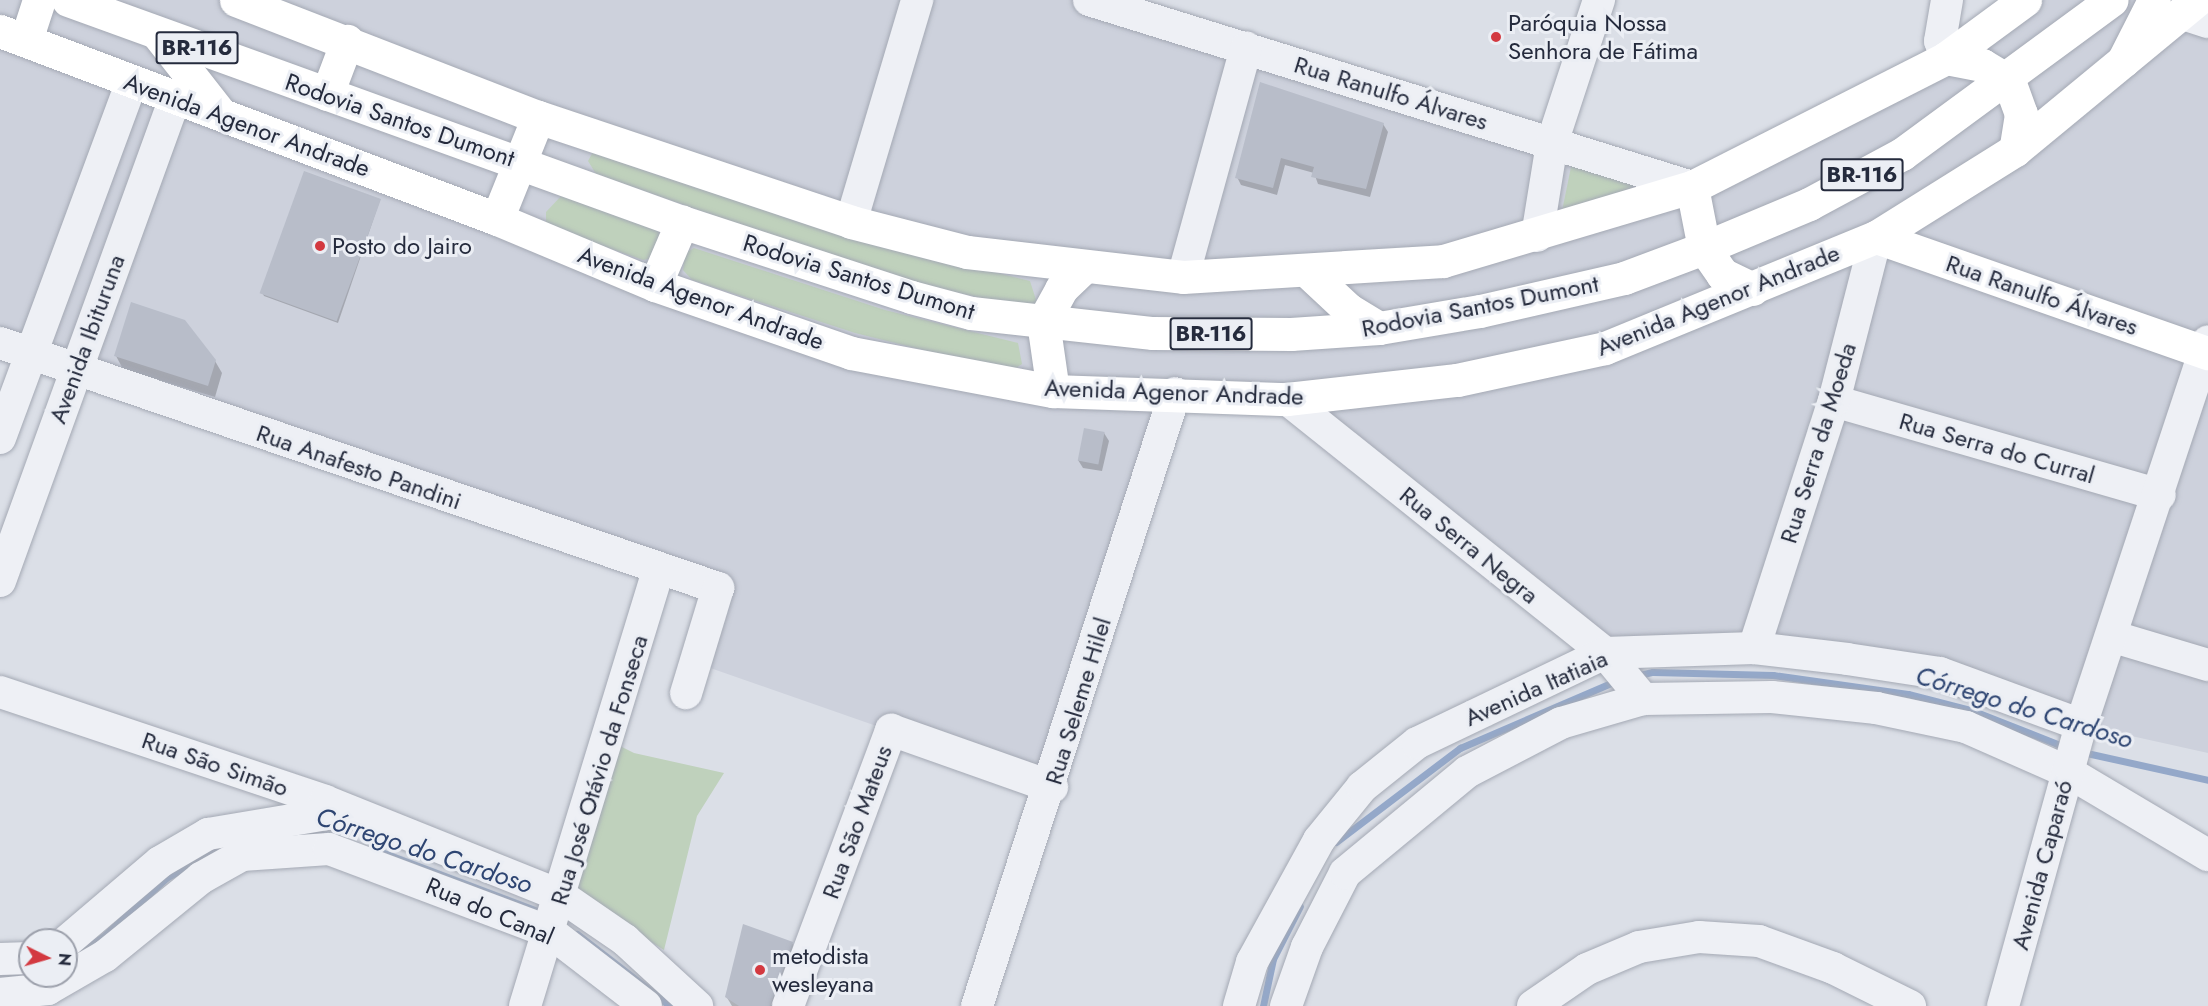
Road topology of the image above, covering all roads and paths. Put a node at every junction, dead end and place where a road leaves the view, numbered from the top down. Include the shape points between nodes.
1 (39, 0) edge
2 (68, 0) edge
3 (236, 0) edge
4 (917, 0) edge
5 (1089, 0) edge
6 (1599, 0) edge
7 (1947, 0) edge
8 (2025, 0) edge
9 (2112, 0) edge
10 (2154, 0) edge
11 (2196, 12) edge
12 (157, 33) junction
13 (13, 36) edge
14 (347, 41) junction
15 (1246, 48) junction
16 (1946, 58) junction
17 (2123, 61) junction
18 (2009, 81) junction
19 (131, 83) junction
20 (327, 94) junction
21 (175, 98) junction
22 (219, 112) junction
23 (538, 117) junction
24 (1552, 143) junction
25 (2015, 150) junction
26 (519, 162) junction
27 (1692, 187) junction
28 (497, 219) junction
29 (682, 222) junction
30 (850, 222) junction
31 (1537, 236) junction
32 (1876, 237) junction
33 (1704, 248) junction
34 (1084, 267) junction
35 (1308, 272) junction
36 (1183, 277) junction
37 (655, 285) junction
38 (1753, 289) junction
39 (1043, 322) junction
40 (1379, 328) junction
41 (0, 343) edge
42 (2207, 349) edge
43 (30, 354) junction
44 (75, 371) junction
45 (1053, 392) junction
46 (1175, 393) junction
47 (1287, 399) junction
48 (1834, 401) junction
49 (0, 438) edge
50 (2160, 495) junction
51 (659, 568) junction
52 (0, 581) edge
53 (2114, 637) junction
54 (1754, 648) junction
55 (1605, 653) junction
56 (2208, 665) edge
57 (0, 692) edge
58 (686, 693) dead end
59 (1643, 699) junction
60 (2081, 725) junction
61 (2068, 772) junction
62 (1052, 787) junction
63 (348, 811) junction
64 (2208, 855) edge
65 (561, 896) junction
66 (78, 932) edge
67 (550, 932) junction
68 (18, 958) edge
69 (0, 959) edge
70 (0, 994) edge
71 (525, 1006) edge
72 (646, 1006) edge
73 (697, 1006) edge
74 (788, 1006) edge
75 (977, 1006) edge
76 (1239, 1006) edge
77 (1286, 1006) edge
78 (1533, 1006) edge
79 (1910, 1006) edge
80 (2003, 1006) edge

1 - 13 main road
2 - 12 main road, Rodovia Santos Dumont / BR-116
3 - 14 main road
4 - 30 street
5 - 15 street, Rua Ranulfo Álvares
6 - 24 street
7 - 16 street via 1940,41
8 - 16 main road
9 - 18 main road, Rodovia Santos Dumont / BR-116
10 - 17 main road
11 - 17 main road, Avenida Agenor Andrade
12 - 20 main road, Rodovia Santos Dumont / BR-116
12 - 22 main road
13 - 19 main road, Avenida Agenor Andrade
14 - 20 main road
14 - 23 main road
15 - 24 street, Rua Ranulfo Álvares
15 - 36 street
16 - 18 main road via 1982,65
16 - 27 main road
17 - 25 main road, Avenida Agenor Andrade
18 - 25 main road via 2021,114
18 - 33 main road, Rodovia Santos Dumont / BR-116 via 1902,154 1809,204
19 - 21 main road, Avenida Agenor Andrade
19 - 43 street, Avenida Ibituruna
20 - 26 main road, Rodovia Santos Dumont / BR-116
21 - 22 main road, Avenida Agenor Andrade
21 - 44 street, Avenida Ibituruna
22 - 28 main road, Avenida Agenor Andrade
23 - 26 main road
23 - 30 main road
24 - 27 street, Rua Ranulfo Álvares
24 - 31 street
25 - 32 main road, Avenida Agenor Andrade
26 - 28 main road
26 - 29 main road, Rodovia Santos Dumont / BR-116
27 - 31 main road
27 - 33 main road
28 - 37 main road, Avenida Agenor Andrade
29 - 37 main road
29 - 39 main road, Rodovia Santos Dumont / BR-116 via 911,297 971,313
30 - 34 main road via 967,252
31 - 35 main road via 1443,261
32 - 38 main road, Avenida Agenor Andrade
32 - 42 main road, Rua Ranulfo Álvares
32 - 48 street, Rua Serra da Moeda
33 - 38 main road via 1722,274
33 - 40 main road, Rodovia Santos Dumont / BR-116 via 1624,278
34 - 36 main road
34 - 39 main road via 1060,289
35 - 36 main road
35 - 40 main road via 1349,310
37 - 45 main road, Avenida Agenor Andrade via 851,353
38 - 47 main road, Avenida Agenor Andrade via 1605,348 1457,380
39 - 40 main road, Rodovia Santos Dumont / BR-116 via 1154,333 1291,334
39 - 45 main road
41 - 43 street, Rua Anafesto Pandini
42 - 50 street, Avenida Caparaó
43 - 44 street, Rua Anafesto Pandini
43 - 49 street, Avenida Ibituruna
44 - 51 street, Rua Anafesto Pandini
44 - 52 street, Avenida Ibituruna
45 - 46 main road, Avenida Agenor Andrade
46 - 47 main road, Avenida Agenor Andrade
46 - 62 street, Rua Seleme Hilel
47 - 55 street, Rua Serra Negra
48 - 50 street, Rua Serra do Curral
48 - 54 street, Rua Serra da Moeda
50 - 53 street, Avenida Caparaó
51 - 58 street, Rua Anafesto Pandini via 718,588
51 - 65 street, Rua José Otávio da Fonseca
53 - 56 street
53 - 60 street, Avenida Caparaó
54 - 55 street, Avenida Itatiaia
54 - 60 street, Avenida Itatiaia via 1940,674
55 - 59 street, Rua Serra Negra
55 - 76 street, Avenida Itatiaia via 1417,743 1362,787 1319,840 1252,962
57 - 63 street, Rua São Simão
59 - 61 street, Avenida Itatiaia via 1727,695 1876,708 1966,727
59 - 77 street, Avenida Itatiaia via 1560,723 1467,772 1345,873 1307,946
60 - 61 street, Avenida Caparaó
61 - 64 street, Avenida Itatiaia
61 - 80 street, Avenida Caparaó
62 - 74 street, Rua São Mateus via 891,730
62 - 75 street, Rua Seleme Hilel
63 - 65 street, Rua São Simão
63 - 66 street via 208,834 160,862
65 - 67 street, Rua José Otávio da Fonseca
65 - 73 street, Rua do Canal via 626,940
67 - 70 street, Rua do Canal via 329,849 269,850 242,855 201,878 105,956 48,989
67 - 71 street, Rua José Otávio da Fonseca
67 - 72 street, Rua do Canal
68 - 69 street
78 - 79 street via 1587,969 1639,947 1699,937 1759,941 1833,968

